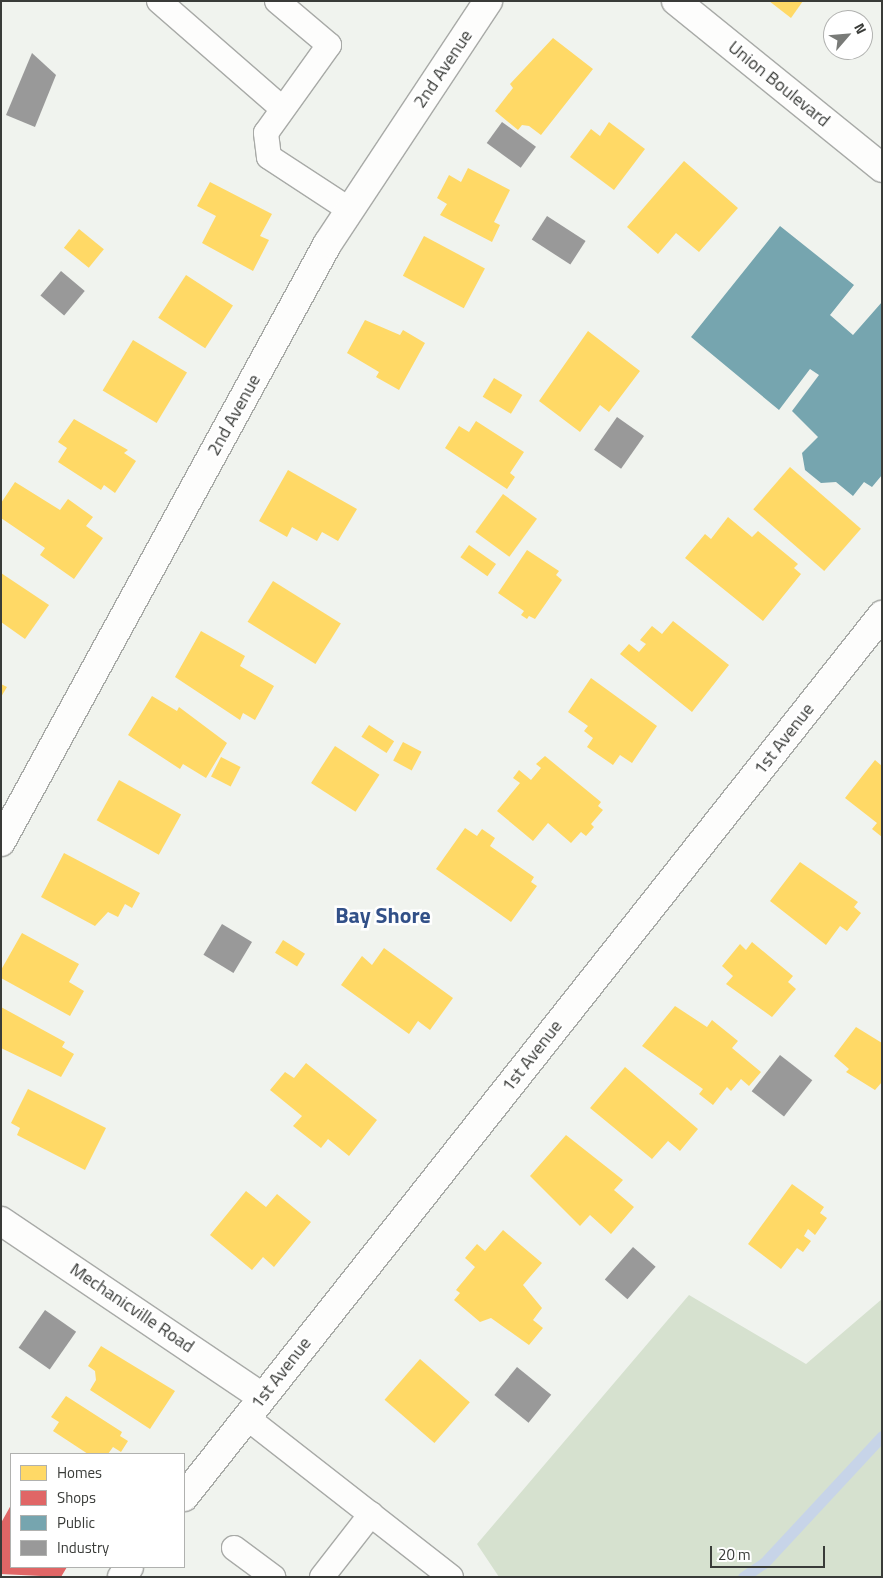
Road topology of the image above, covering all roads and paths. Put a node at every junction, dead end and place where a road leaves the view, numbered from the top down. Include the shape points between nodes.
1 (159, 1) edge
2 (277, 1) edge
3 (488, 1) edge
4 (676, 1) edge
5 (283, 109) junction
6 (882, 168) edge
7 (350, 210) junction
8 (880, 622) edge
9 (1, 842) edge
10 (1, 1221) edge
11 (254, 1407) junction
12 (185, 1496) edge
13 (371, 1514) junction
14 (234, 1548) dead end
15 (272, 1577) edge
16 (322, 1577) edge
17 (451, 1577) edge

1 - 5 lane
2 - 5 lane via 329,45
3 - 7 street, 2nd Avenue
4 - 6 street, Union Boulevard
5 - 7 lane via 266,133 268,157
7 - 9 street, 2nd Avenue
8 - 11 street, 1st Avenue
10 - 11 street, Mechanicville Road
11 - 12 street, 1st Avenue
11 - 13 lane
13 - 16 lane
13 - 17 lane
14 - 15 lane

